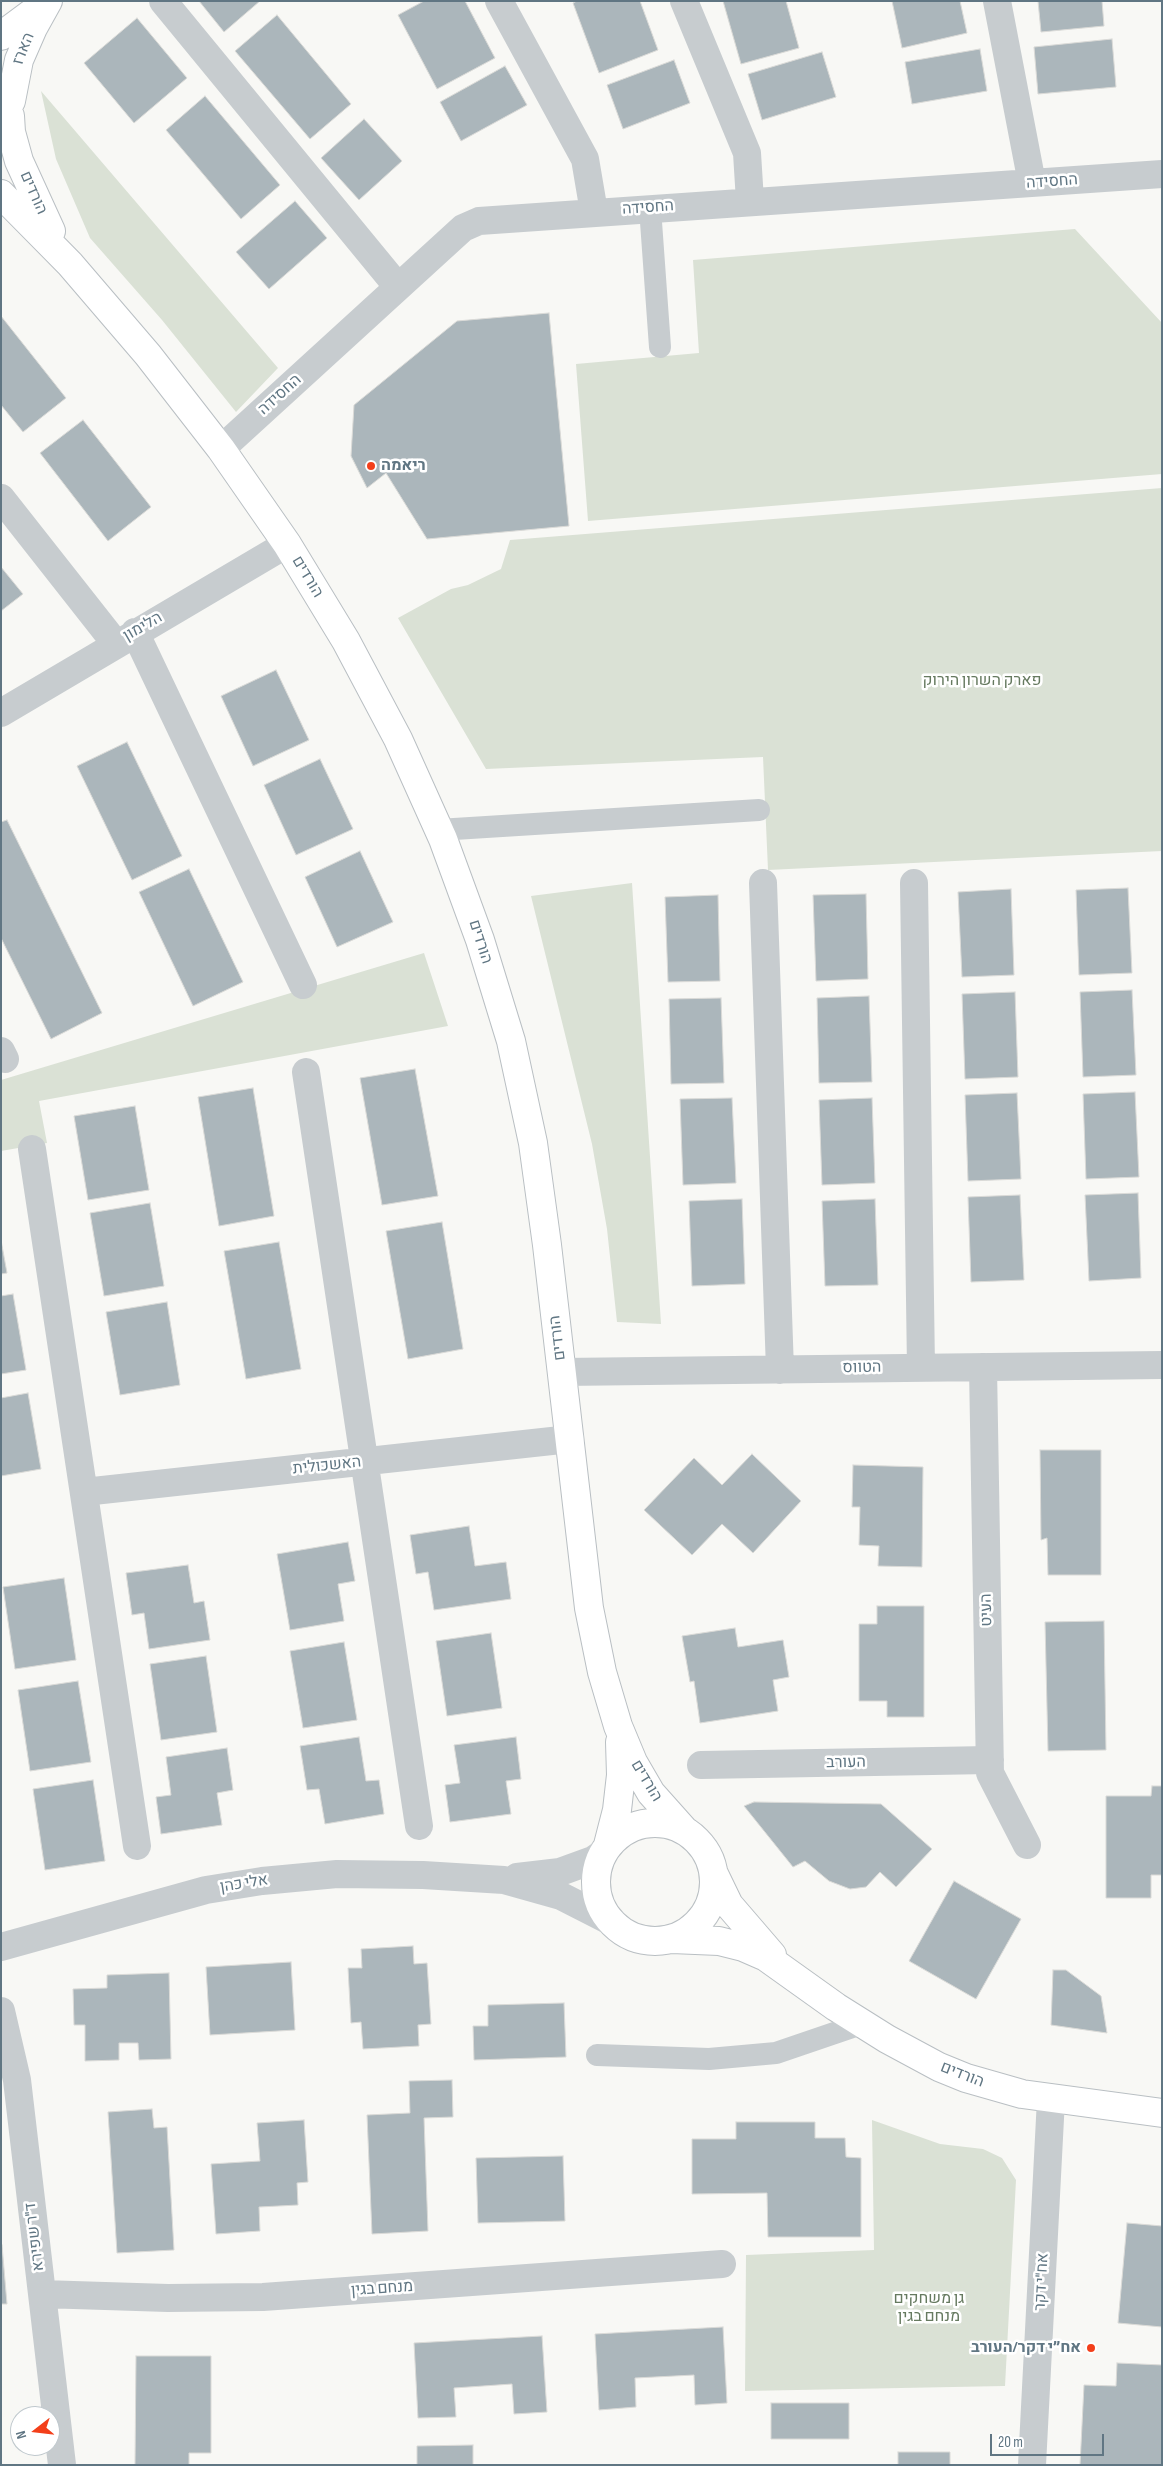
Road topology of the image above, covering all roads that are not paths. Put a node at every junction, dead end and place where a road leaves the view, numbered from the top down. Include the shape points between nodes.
1 (47, 1) edge
2 (163, 1) edge
3 (499, 1) edge
4 (684, 1) edge
5 (998, 1) edge
6 (1, 36) edge
7 (6, 108) edge
8 (1162, 174) edge
9 (1032, 183) junction
10 (1, 194) edge
11 (750, 202) junction
12 (650, 208) junction
13 (594, 212) junction
14 (70, 264) junction
15 (398, 287) junction
16 (660, 347) dead end
17 (221, 449) junction
18 (1, 498) edge
19 (286, 544) junction
20 (125, 638) junction
21 (1, 713) edge
22 (759, 810) dead end
23 (438, 830) junction
24 (763, 882) dead end
25 (914, 883) dead end
26 (304, 985) dead end
27 (306, 1072) dead end
28 (32, 1149) dead end
29 (1162, 1365) edge
30 (983, 1367) junction
31 (921, 1368) junction
32 (780, 1370) junction
33 (562, 1372) junction
34 (570, 1439) junction
35 (364, 1461) junction
36 (84, 1492) junction
37 (618, 1726) junction
38 (990, 1760) junction
39 (701, 1765) dead end
40 (419, 1826) dead end
41 (684, 1830) junction
42 (1027, 1845) dead end
43 (137, 1846) dead end
44 (605, 1849) junction
45 (714, 1874) junction
46 (493, 1879) junction
47 (612, 1922) junction
48 (672, 1939) junction
49 (1, 1947) edge
50 (787, 1971) junction
51 (1, 2011) edge
52 (861, 2024) junction
53 (597, 2055) dead end
54 (1051, 2099) junction
55 (1162, 2113) edge
56 (722, 2264) dead end
57 (42, 2294) junction
58 (62, 2465) edge
59 (1032, 2465) edge

1 - 6 street, הארז
1 - 7 street, הארז via 19,60
2 - 15 street
3 - 13 street via 585,159
4 - 11 street via 747,153
5 - 9 street
7 - 14 street, הורדים via 24,176
8 - 9 street, החסידה
9 - 11 street, החסידה
10 - 14 street, הורדים
11 - 12 street, החסידה
12 - 13 street, החסידה
12 - 16 lane
13 - 15 street, החסידה via 479,221 463,228
14 - 17 street, הורדים via 148,355
15 - 17 street, החסידה
17 - 19 street, הורדים
18 - 20 street
19 - 20 street, הלימון
19 - 23 street, הורדים via 346,641 398,739
20 - 21 street, הלימון
20 - 26 street
22 - 23 lane
23 - 33 street, הורדים via 480,940 511,1041 533,1143
24 - 32 street
25 - 31 street
27 - 35 street
28 - 36 street
29 - 30 street, הטווס
30 - 31 street, הטווס
30 - 38 street, העיט
31 - 32 street, הטווס
32 - 33 street, הטווס
33 - 34 street, הורדים
34 - 35 street, האשכולית
34 - 37 street, הורדים via 590,1614
35 - 36 street, האשכולית
35 - 40 street
36 - 43 street
37 - 41 street, הורדים via 651,1793
37 - 44 street, הורדים via 620,1786 617,1810
38 - 39 street, העורב
38 - 42 street, העיט via 990,1773
41 - 44 street via 657,1822 639,1824 621,1832
41 - 45 street via 704,1848
44 - 46 street, אלי כהן via 593,1860 560,1872
44 - 47 street via 596,1870 596,1888 601,1907
45 - 48 street via 713,1893 707,1911 688,1931
45 - 50 street, הורדים via 723,1895 744,1924
46 - 47 street, אלי כהן via 561,1896
46 - 49 street, אלי כהן via 336,1874 244,1883 172,1898
47 - 48 street via 634,1938 652,1941
48 - 50 street, הורדים via 731,1943 766,1957
50 - 52 street, הורדים
51 - 57 street, ד"ר שפירא via 17,2080
52 - 53 lane via 776,2053 709,2059
52 - 54 street, הורדים via 912,2054 957,2074 994,2087
54 - 55 street, הורדים
54 - 59 street, אח"י דקר
56 - 57 street, מנחם בגין via 255,2297 128,2298
57 - 58 street, ד"ר שפירא

